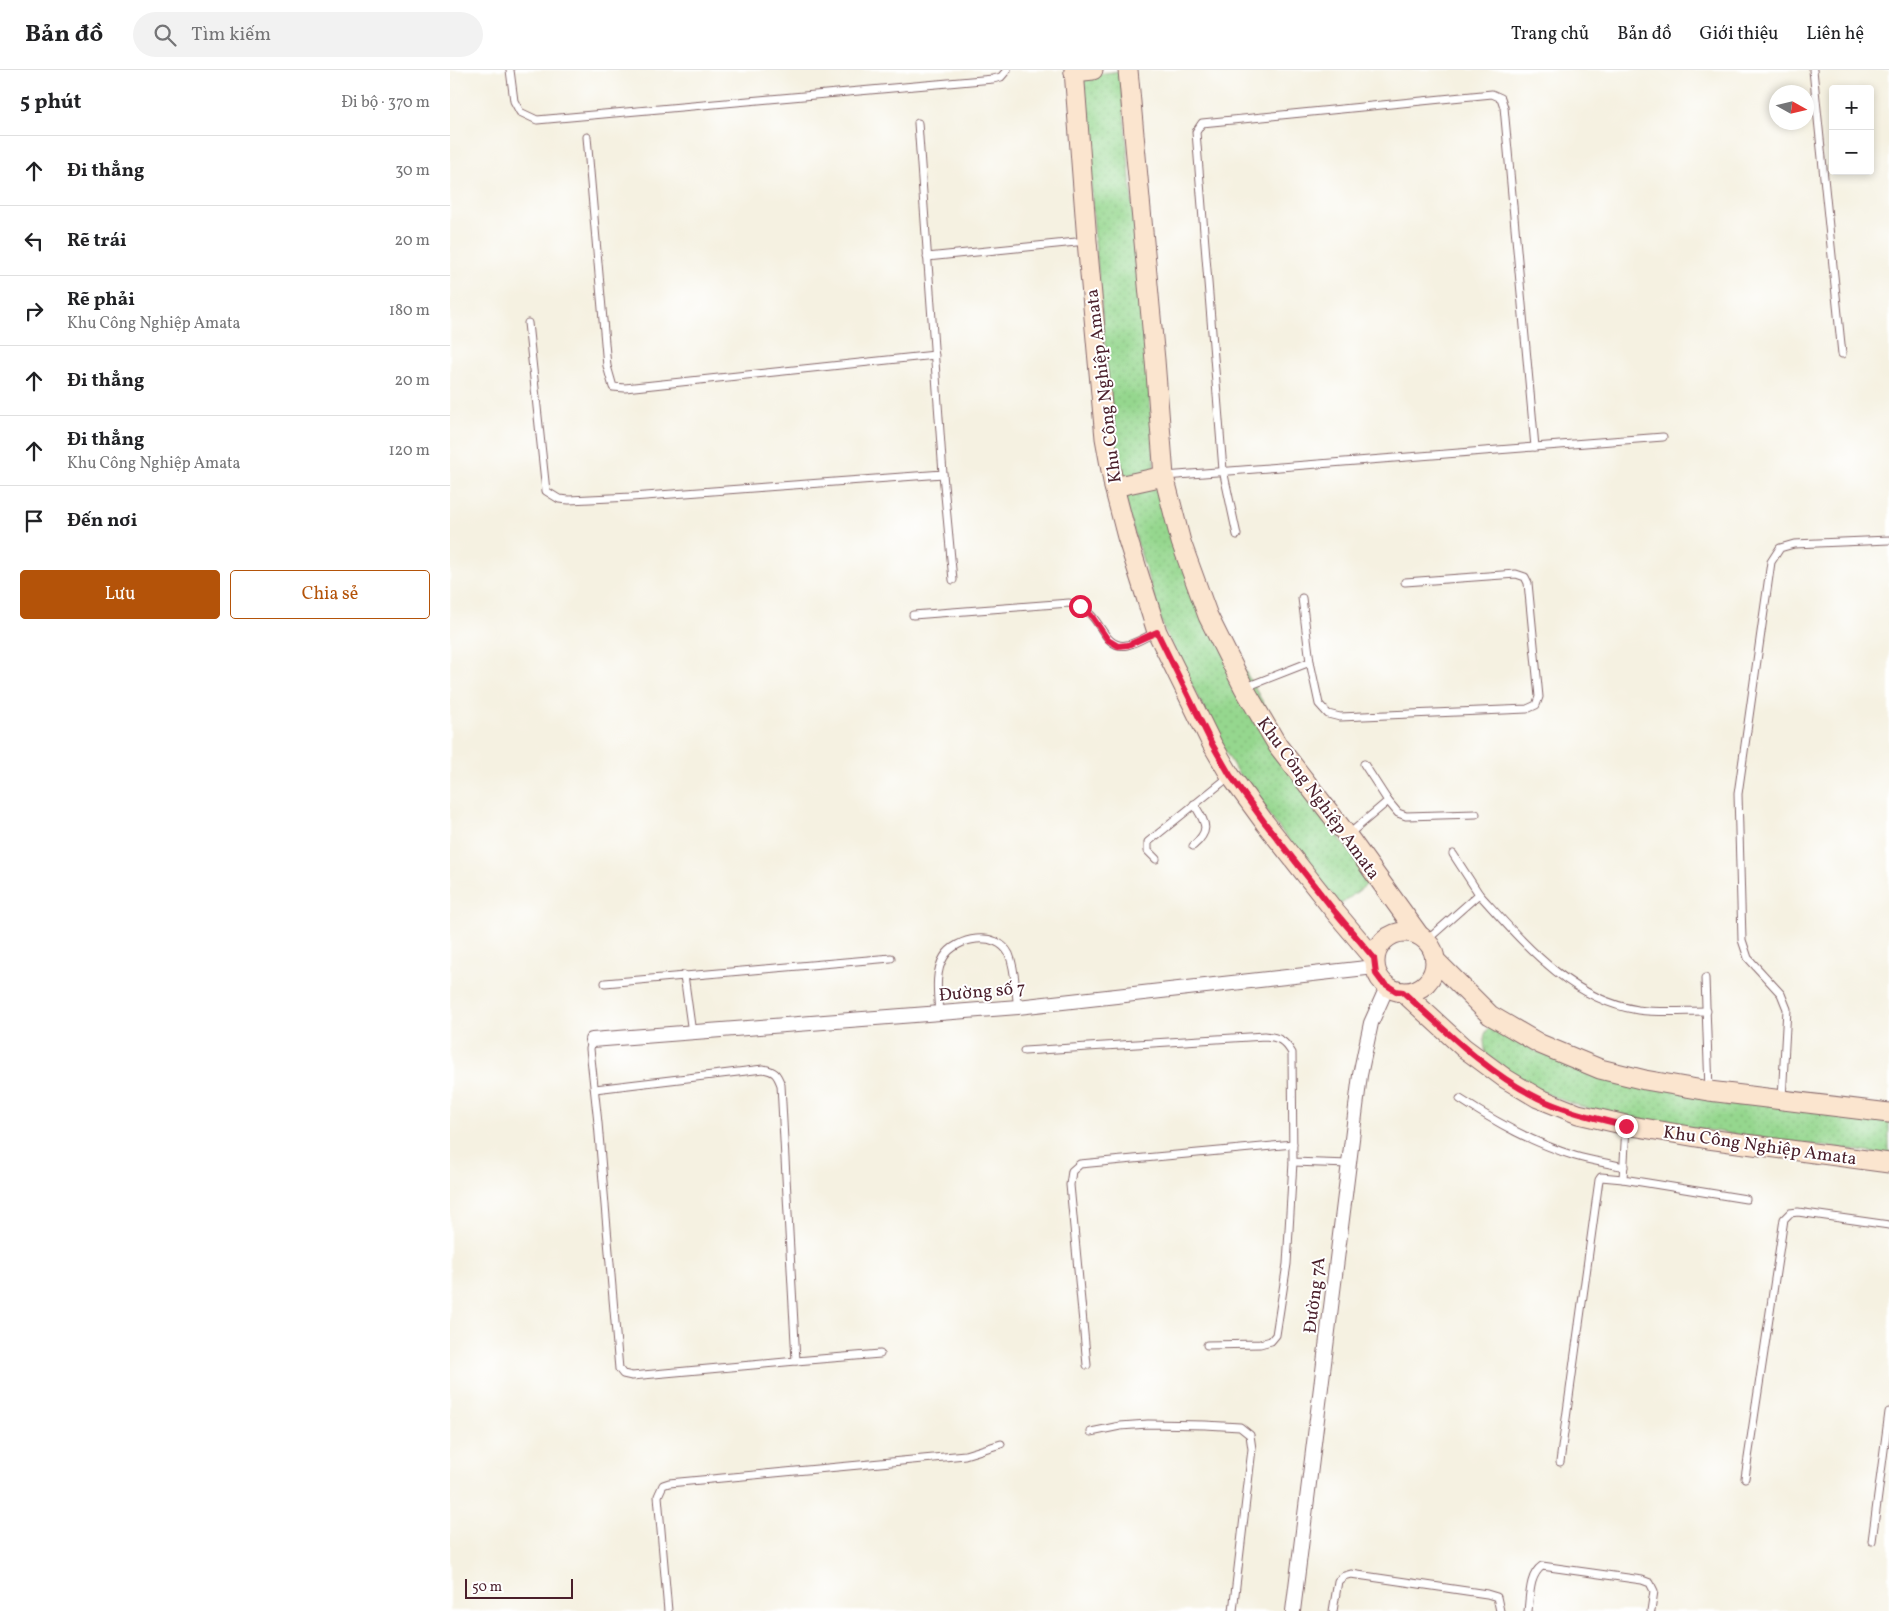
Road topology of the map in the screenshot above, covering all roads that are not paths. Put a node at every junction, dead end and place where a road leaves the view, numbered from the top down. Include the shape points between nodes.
1 (510, 70) edge
2 (1006, 70) edge
3 (1093, 70) edge
4 (1128, 70) edge
5 (1813, 70) edge
6 (1074, 71) edge
7 (918, 122) dead end
8 (587, 137) dead end
9 (1087, 241) junction
10 (928, 257) junction
11 (528, 323) dead end
12 (1842, 354) dead end
13 (934, 355) junction
14 (1664, 437) dead end
15 (1535, 447) junction
16 (1223, 470) junction
17 (943, 474) junction
18 (1164, 476) junction
19 (1114, 487) junction
20 (1237, 535) dead end
21 (1889, 540) edge
22 (953, 580) dead end
23 (1405, 582) dead end
24 (1302, 598) dead end
25 (913, 615) dead end
26 (1157, 632) junction
27 (1310, 662) junction
28 (1244, 688) junction
29 (1364, 764) dead end
30 (1230, 775) junction
31 (1388, 801) junction
32 (1194, 804) junction
33 (1476, 814) dead end
34 (1347, 836) junction
35 (1193, 846) dead end
36 (1453, 854) dead end
37 (1156, 859) dead end
38 (1479, 894) junction
39 (1422, 938) junction
40 (891, 958) dead end
41 (1435, 960) junction
42 (1375, 962) junction
43 (684, 975) junction
44 (1705, 978) dead end
45 (605, 983) dead end
46 (1395, 989) junction
47 (1018, 1007) junction
48 (1707, 1011) junction
49 (939, 1014) junction
50 (692, 1033) junction
51 (592, 1040) joint
52 (1024, 1051) dead end
53 (595, 1089) junction
54 (1710, 1091) junction
55 (1460, 1099) dead end
56 (1782, 1099) junction
57 (1889, 1114) edge
58 (1626, 1126) junction
59 (1293, 1144) junction
60 (1293, 1162) junction
61 (1889, 1163) edge
62 (1349, 1164) junction
63 (1624, 1167) junction
64 (1623, 1179) junction
65 (1746, 1199) dead end
66 (1889, 1225) edge
67 (1207, 1345) dead end
68 (880, 1354) dead end
69 (796, 1362) junction
70 (1087, 1365) dead end
71 (1889, 1412) edge
72 (1889, 1417) edge
73 (1091, 1432) dead end
74 (1001, 1444) dead end
75 (1560, 1462) dead end
76 (1745, 1478) dead end
77 (1872, 1541) dead end
78 (668, 1611) edge
79 (1233, 1611) edge
80 (1293, 1611) edge
81 (1333, 1611) edge
82 (1500, 1611) edge
83 (1528, 1611) edge
84 (1651, 1611) edge

1 - 2 lane via 514,101 520,112 537,120 993,79
3 - 6 street
4 - 18 street, Khu Công Nghiệp Amata
5 - 12 lane
6 - 9 street, Khu Công Nghiệp Amata
7 - 10 lane
8 - 13 lane via 607,366 613,387
9 - 10 lane
9 - 19 street, Khu Công Nghiệp Amata via 1105,438
10 - 13 lane
11 - 17 lane via 546,491 559,499 632,497
13 - 17 lane
14 - 15 lane
15 - 16 lane
15 - 16 lane via 1504,107 1500,98 1492,94 1202,123 1196,132
16 - 18 lane
16 - 20 lane
17 - 22 lane
18 - 19 street
18 - 28 street, Khu Công Nghiệp Amata via 1181,542 1208,616
19 - 26 street, Khu Công Nghiệp Amata
21 - 56 lane via 1794,544 1780,548 1771,562 1738,794 1742,940 1748,958 1781,994 1787,1009
23 - 27 lane via 1516,574 1525,577 1539,697 1536,706 1340,717 1328,714 1319,704
24 - 27 lane
25 - 26 lane via 1069,603 1080,606 1091,615 1108,640 1118,646
26 - 30 street, Khu Công Nghiệp Amata
27 - 28 lane
28 - 34 street, Khu Công Nghiệp Amata via 1278,746
29 - 31 lane
30 - 32 lane
30 - 42 street, Khu Công Nghiệp Amata
31 - 33 lane via 1398,813 1406,816
31 - 34 lane
32 - 35 lane via 1206,830
32 - 37 lane via 1148,842 1148,851
34 - 39 street, Khu Công Nghiệp Amata
36 - 38 lane
38 - 39 lane
38 - 48 lane via 1517,937 1568,981 1591,994 1616,1005 1639,1010
39 - 41 street via 1433,950
39 - 42 street via 1406,931 1392,934 1378,948
40 - 43 lane
41 - 46 street via 1434,970 1424,986 1412,992
41 - 54 street via 1490,1015 1540,1044 1600,1069
42 - 46 street via 1376,974
42 - 47 street, Đường số 7
43 - 45 lane
43 - 50 lane
44 - 48 lane
46 - 58 street, Khu Công Nghiệp Amata via 1464,1048 1538,1098 1578,1114
46 - 62 street, Đường 7A via 1371,1023 1360,1075
47 - 49 street, Đường số 7
47 - 49 lane via 1008,953 999,944 982,939 967,940 954,946 944,957 938,972
48 - 54 lane
49 - 50 street, Đường số 7
50 - 51 street, Đường số 7
51 - 53 lane
52 - 59 lane via 1278,1037 1292,1053
53 - 69 lane via 619,1369 623,1374 632,1376
53 - 69 lane via 763,1069 777,1074 781,1086
54 - 56 street
55 - 63 lane via 1522,1136 1576,1156
56 - 57 street
58 - 61 street, Khu Công Nghiệp Amata
58 - 63 lane
59 - 60 lane
59 - 70 lane via 1080,1164 1072,1171 1070,1184
60 - 62 lane
60 - 67 lane via 1287,1264 1276,1335 1271,1341 1260,1344
62 - 80 street, Đường 7A
63 - 64 lane
64 - 65 lane
64 - 75 lane via 1601,1176 1599,1180
66 - 76 lane via 1798,1212 1790,1213 1784,1219
68 - 69 lane
71 - 72 lane
72 - 77 lane
73 - 79 lane via 1148,1424 1205,1425 1240,1427 1250,1436 1252,1448
74 - 78 lane via 965,1454 663,1486 658,1496
81 - 82 lane via 1338,1581 1351,1574 1487,1594 1497,1598
83 - 84 lane via 1533,1577 1542,1566 1650,1583 1654,1592

